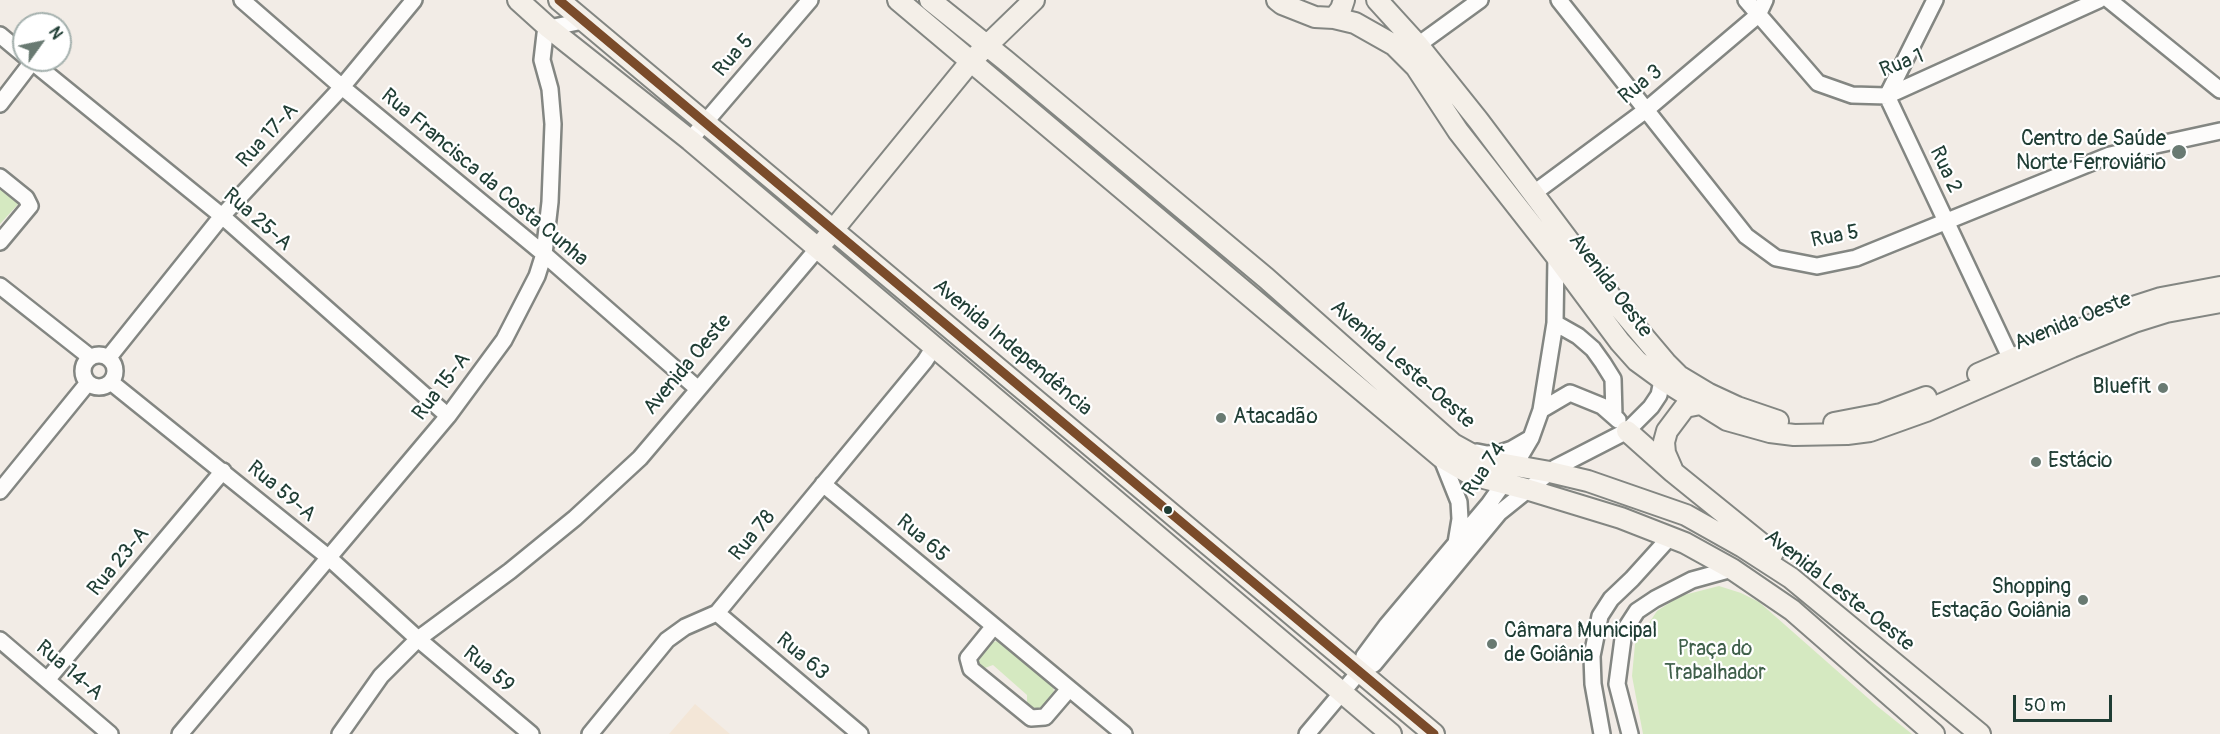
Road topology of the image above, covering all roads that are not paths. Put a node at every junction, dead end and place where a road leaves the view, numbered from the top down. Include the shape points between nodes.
1 (242, 0) edge
2 (414, 0) edge
3 (518, 0) edge
4 (559, 0) edge
5 (810, 0) edge
6 (898, 0) edge
7 (930, 0) edge
8 (1034, 0) edge
9 (1278, 0) edge
10 (1344, 0) edge
11 (1377, 0) edge
12 (1480, 0) edge
13 (1559, 0) edge
14 (1746, 0) edge
15 (1765, 0) edge
16 (1935, 0) edge
17 (2099, 0) edge
18 (2109, 0) edge
19 (1758, 15) junction
20 (1334, 18) junction
21 (583, 21) junction
22 (549, 28) junction
23 (0, 35) edge
24 (12, 45) edge
25 (986, 45) junction
26 (1418, 45) junction
27 (971, 61) junction
28 (21, 72) edge
29 (45, 72) edge
30 (342, 87) junction
31 (2220, 90) edge
32 (1887, 96) junction
33 (0, 105) edge
34 (1646, 110) junction
35 (704, 122) junction
36 (2220, 131) edge
37 (690, 140) junction
38 (0, 177) edge
39 (1534, 193) junction
40 (222, 216) junction
41 (1945, 221) junction
42 (833, 231) junction
43 (0, 242) edge
44 (818, 248) junction
45 (544, 254) junction
46 (1556, 256) junction
47 (0, 286) edge
48 (2220, 287) edge
49 (2220, 302) edge
50 (1555, 323) junction
51 (934, 347) junction
52 (90, 357) junction
53 (109, 357) junction
54 (2011, 359) junction
55 (1664, 371) junction
56 (112, 383) junction
57 (87, 384) junction
58 (698, 389) junction
59 (1700, 404) junction
60 (1541, 411) junction
61 (448, 416) junction
62 (1614, 416) junction
63 (1627, 431) junction
64 (1531, 438) junction
65 (1447, 450) junction
66 (1515, 466) junction
67 (223, 471) junction
68 (1550, 472) junction
69 (1673, 472) junction
70 (823, 484) junction
71 (1503, 484) junction
72 (1526, 489) junction
73 (0, 491) edge
74 (1670, 537) junction
75 (1456, 543) junction
76 (328, 557) junction
77 (1732, 568) junction
78 (1816, 598) junction
79 (717, 613) junction
80 (994, 626) junction
81 (418, 639) junction
82 (0, 640) edge
83 (1360, 671) junction
84 (47, 680) junction
85 (1069, 689) junction
86 (1342, 693) junction
87 (340, 731) edge
88 (111, 734) edge
89 (180, 734) edge
90 (531, 734) edge
91 (590, 734) edge
92 (860, 734) edge
93 (1124, 734) edge
94 (1307, 734) edge
95 (1391, 734) edge
96 (1434, 734) edge
97 (1602, 734) edge
98 (1630, 734) edge
99 (1934, 734) edge
100 (1980, 734) edge

1 - 30 street, Rua Francisca da Costa Cunha
2 - 30 street, Rua 17-A
3 - 22 main road
4 - 21 main road, Avenida Independência
5 - 35 street, Rua 5
6 - 27 main road, Avenida Leste-Oeste
7 - 25 main road, Avenida Leste-Oeste
8 - 25 main road, Avenida Oeste
9 - 20 main road, Avenida Oeste via 1315,17
10 - 20 main road
11 - 26 main road, Avenida Oeste
12 - 26 street
13 - 34 street, Rua 5
14 - 19 street, Rua 1
15 - 19 street, Rua 3
16 - 32 street
17 - 32 street, Rua 1
18 - 31 street
19 - 32 street, Rua 1 via 1818,83 1852,95
19 - 34 street, Rua 3
20 - 46 main road, Avenida Oeste via 1355,22 1375,33 1416,67 1458,130
21 - 22 street
21 - 35 main road, Avenida Independência
22 - 37 main road
22 - 45 street, Rua 15-A via 542,60 553,124
23 - 24 street, Rua 25-A
25 - 27 main road, Avenida Oeste
25 - 65 main road, Avenida Leste-Oeste via 1266,278
26 - 39 main road, Avenida Oeste
27 - 42 main road, Avenida Oeste
27 - 65 main road, Avenida Leste-Oeste
28 - 33 street
29 - 40 street, Rua 25-A
30 - 40 street, Rua 17-A
30 - 45 street, Rua Francisca da Costa Cunha
32 - 41 street, Rua 2
34 - 39 street, Rua 3
34 - 41 street, Rua 5 via 1746,236 1776,258 1817,266 1856,258
35 - 37 street, Rua 5
35 - 42 main road, Avenida Independência
36 - 41 street, Rua 5 via 2110,155
37 - 44 main road
38 - 43 street via 30,206
39 - 55 main road, Avenida Oeste
40 - 53 street, Rua 17-A
40 - 61 street, Rua 25-A
41 - 54 street, Rua 2
42 - 44 main road, Avenida Oeste
42 - 83 main road, Avenida Independência
44 - 51 main road
44 - 58 street, Avenida Oeste
45 - 58 street, Rua Francisca da Costa Cunha
45 - 61 street, Rua 15-A via 504,340
46 - 50 street, Rua 74
46 - 55 main road, Avenida Oeste via 1637,361
47 - 52 street
48 - 54 main road, Avenida Oeste via 2130,308
49 - 59 main road, Avenida Oeste via 2134,322 1907,419 1870,431 1822,435 1770,432 1727,420
50 - 60 street, Rua 74
50 - 62 street via 1593,349 1608,371 1613,379
51 - 70 street, Rua 78
51 - 86 main road
52 - 53 street
52 - 57 street via 83,368
53 - 56 street via 117,370
54 - 55 main road, Avenida Oeste via 1881,414 1822,425 1772,420
55 - 59 main road, Avenida Oeste
55 - 63 street, Rua 74 via 1659,394 1651,407
56 - 57 street via 98,389
56 - 67 street, Rua 59-A
57 - 73 street
58 - 81 street, Avenida Oeste via 640,458 575,518
59 - 69 main road via 1685,407 1667,431 1665,453
60 - 62 street via 1570,393 1588,399
60 - 64 street, Rua 74
61 - 76 street, Rua 15-A
62 - 63 street
63 - 68 street, Rua 74
63 - 69 main road
64 - 65 street via 1512,449 1487,454
64 - 66 street, Rua 74
65 - 66 main road, Avenida Leste-Oeste
65 - 71 main road, Avenida Leste-Oeste via 1472,475
65 - 75 street, Avenida Leste-Oeste via 1459,502
66 - 68 main road, Avenida Leste-Oeste
66 - 71 street, Rua 74
67 - 76 street, Rua 59-A
67 - 84 street, Rua 23-A
68 - 72 street, Rua 74
68 - 78 main road, Avenida Leste-Oeste via 1686,515 1769,563
69 - 78 main road via 1797,574
70 - 79 street, Rua 78
70 - 80 street, Rua 65
71 - 72 main road, Avenida Leste-Oeste
71 - 75 street, Rua 74
72 - 74 main road, Avenida Leste-Oeste
72 - 83 street, Rua 74 via 1499,513 1374,664
74 - 77 main road, Avenida Leste-Oeste
74 - 97 street via 1611,599 1600,616 1592,656
75 - 83 street, Rua 74 via 1387,625 1364,656
76 - 81 street, Rua 59-A
76 - 89 street, Rua 15-A
77 - 98 street via 1692,580 1654,599 1637,611 1624,631 1617,684
77 - 99 main road, Avenida Leste-Oeste via 1792,610
78 - 100 main road, Avenida Leste-Oeste
79 - 91 street, Rua 78 via 667,640
79 - 92 street, Rua 63
80 - 85 street, Rua 65
80 - 85 street via 968,658 971,669 1031,718 1045,717
81 - 87 street, Avenida Oeste via 381,676
81 - 90 street, Rua 59
82 - 84 street, Rua 14-A
83 - 86 street, Rua 74
83 - 96 main road, Avenida Independência
84 - 88 street, Rua 14-A
85 - 93 street, Rua 65
86 - 94 street, Rua 74
86 - 95 main road

